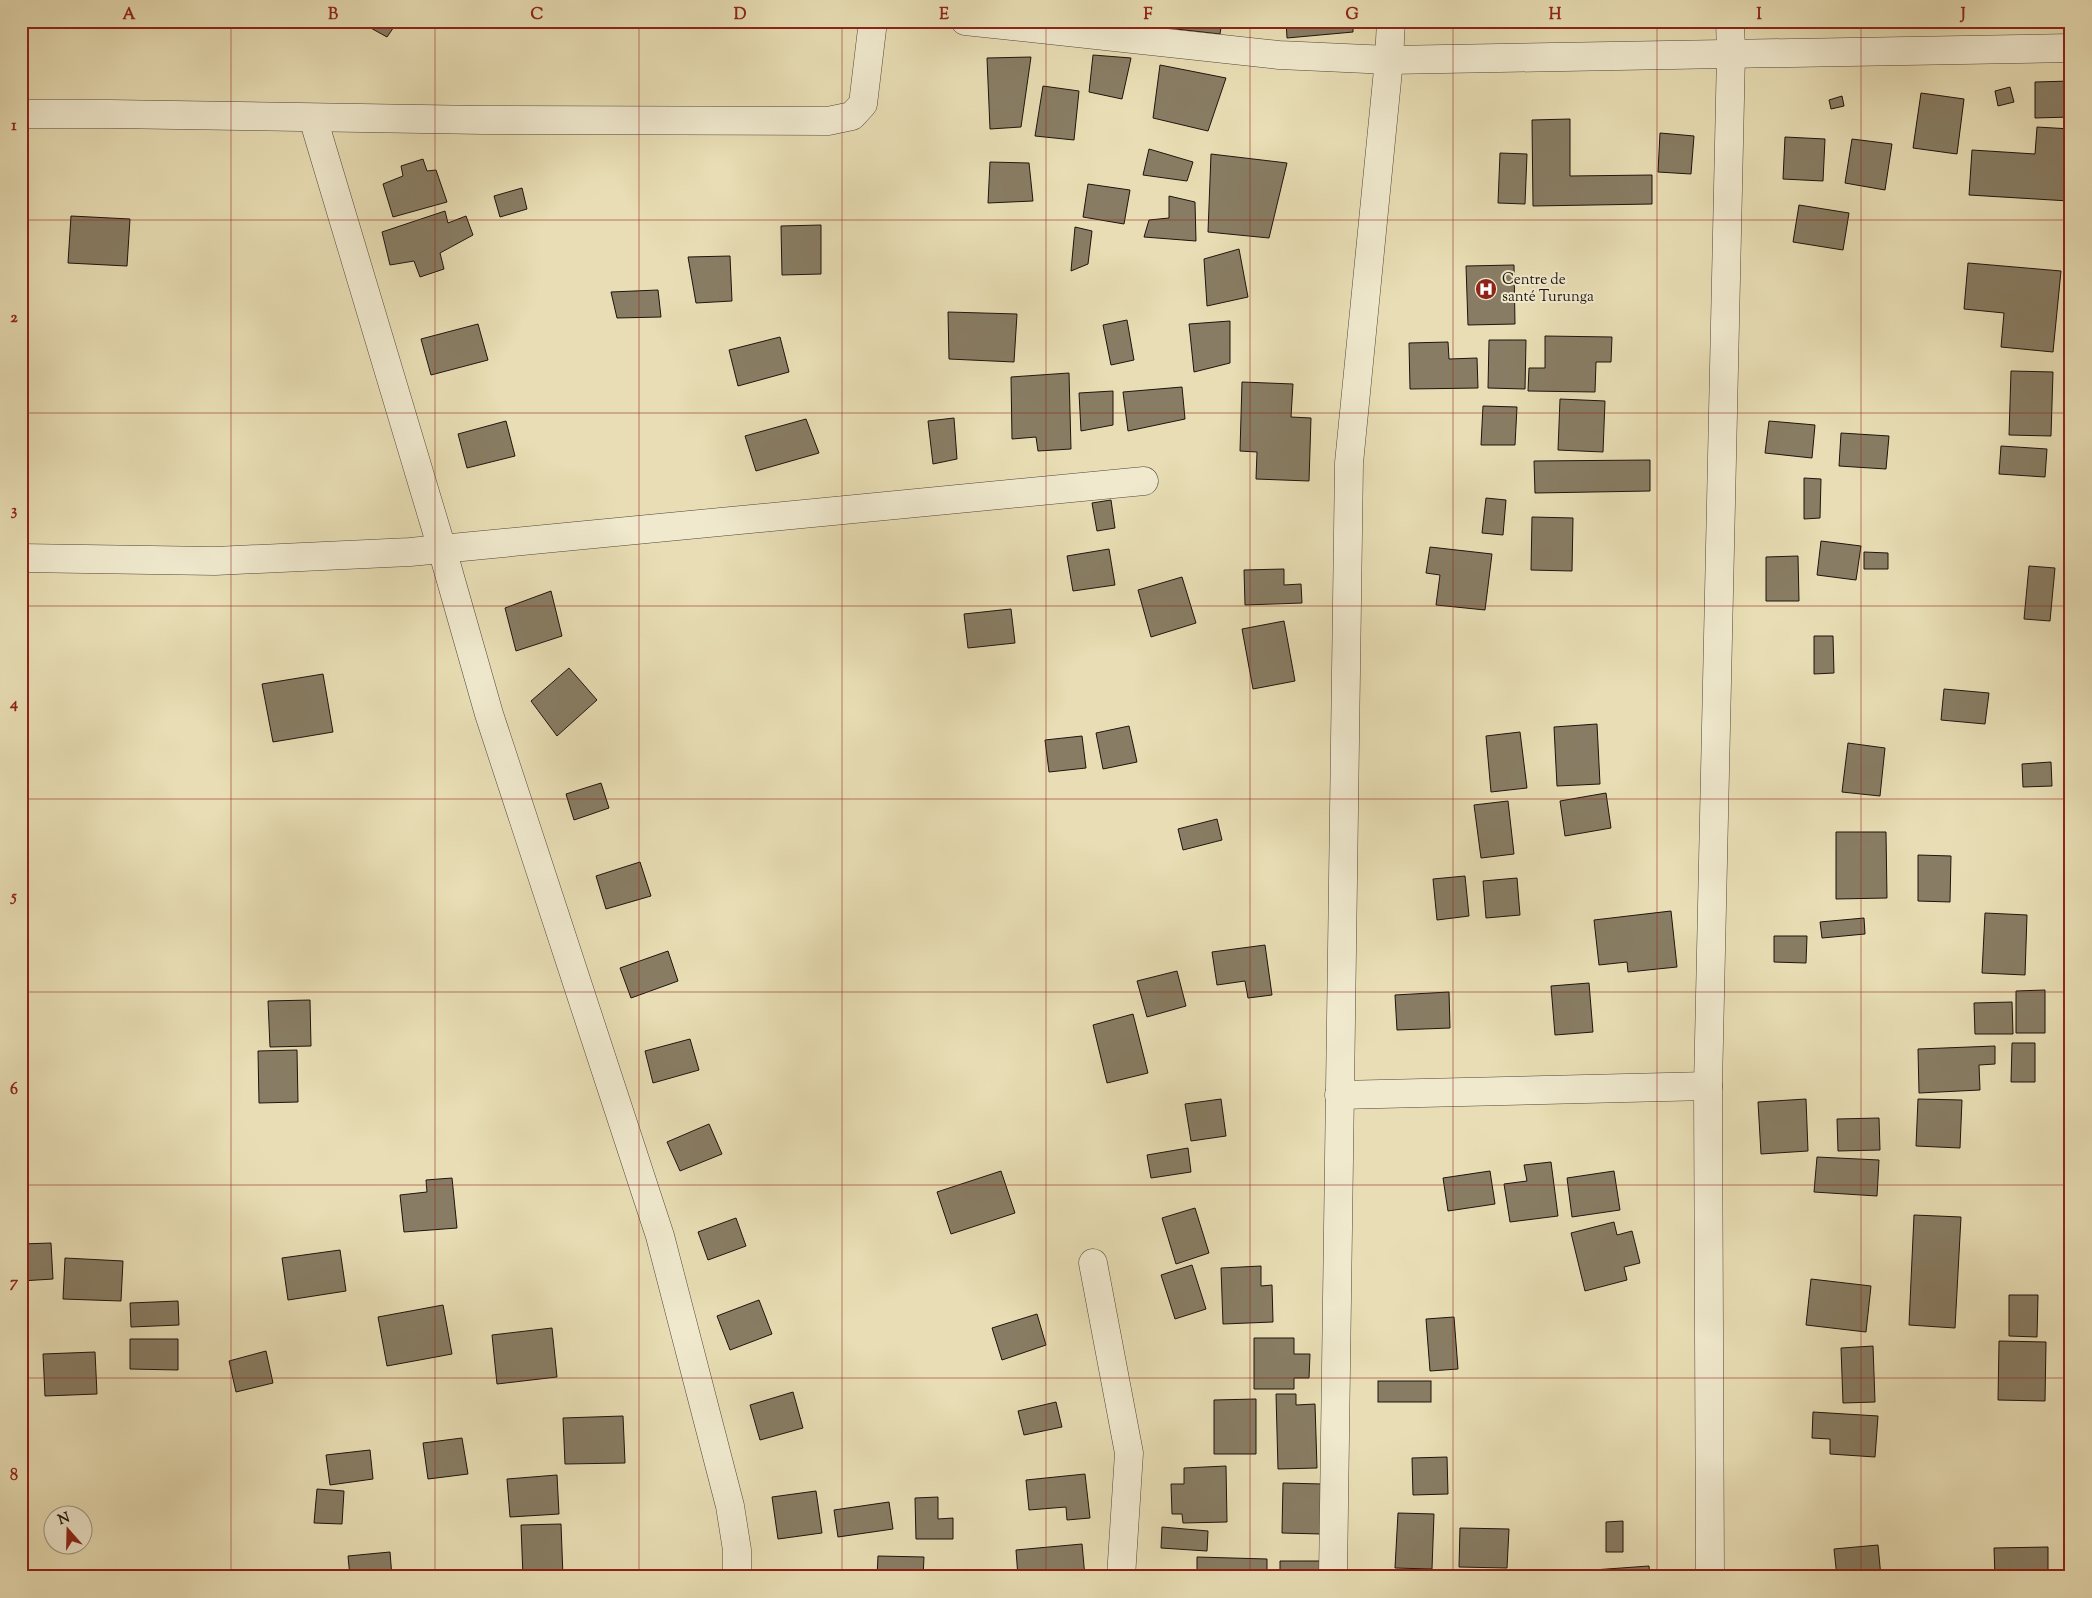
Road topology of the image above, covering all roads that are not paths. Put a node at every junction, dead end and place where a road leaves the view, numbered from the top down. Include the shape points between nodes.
1 (873, 21) edge
2 (965, 21) edge
3 (1391, 21) edge
4 (1730, 21) edge
5 (2071, 48) edge
6 (1731, 54) junction
7 (1389, 60) junction
8 (21, 114) edge
9 (313, 118) junction
10 (1144, 481) dead end
11 (442, 549) junction
12 (21, 558) edge
13 (1708, 1086) junction
14 (1339, 1095) junction
15 (1093, 1263) dead end
16 (738, 1577) edge
17 (1121, 1577) edge
18 (1333, 1577) edge
19 (1710, 1577) edge

1 - 9 street via 863,104 852,116 828,121
2 - 7 street via 1279,55
3 - 7 street
4 - 6 street
5 - 6 street
6 - 7 street
6 - 13 street
7 - 14 street via 1349,463
8 - 9 street
9 - 11 street
10 - 11 street
11 - 12 street via 215,561
11 - 16 street via 492,723 660,1236 730,1506
13 - 14 street
13 - 19 street
14 - 18 street
15 - 17 street via 1129,1453

